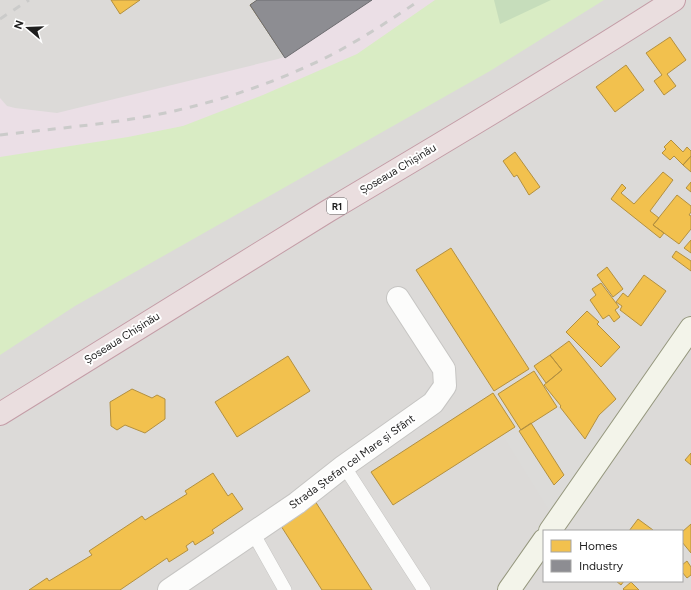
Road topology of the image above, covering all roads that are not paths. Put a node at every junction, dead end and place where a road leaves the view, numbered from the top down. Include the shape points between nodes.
1 (674, 0) edge
2 (398, 298) dead end
3 (691, 328) edge
4 (0, 414) edge
5 (344, 466) junction
6 (551, 530) edge
7 (252, 533) junction
8 (543, 541) edge
9 (169, 590) edge
10 (285, 590) edge
11 (424, 590) edge
12 (509, 590) edge

1 - 4 highway, Șoseaua Chișinău / R1 via 502,108 327,212
2 - 5 street, Strada Ștefan cel Mare și Sfânt via 444,369 445,386 433,403
3 - 6 street
5 - 7 street, Strada Ștefan cel Mare și Sfânt via 297,503
5 - 11 lane
7 - 9 street, Strada Ștefan cel Mare și Sfânt
7 - 10 lane
8 - 12 street

